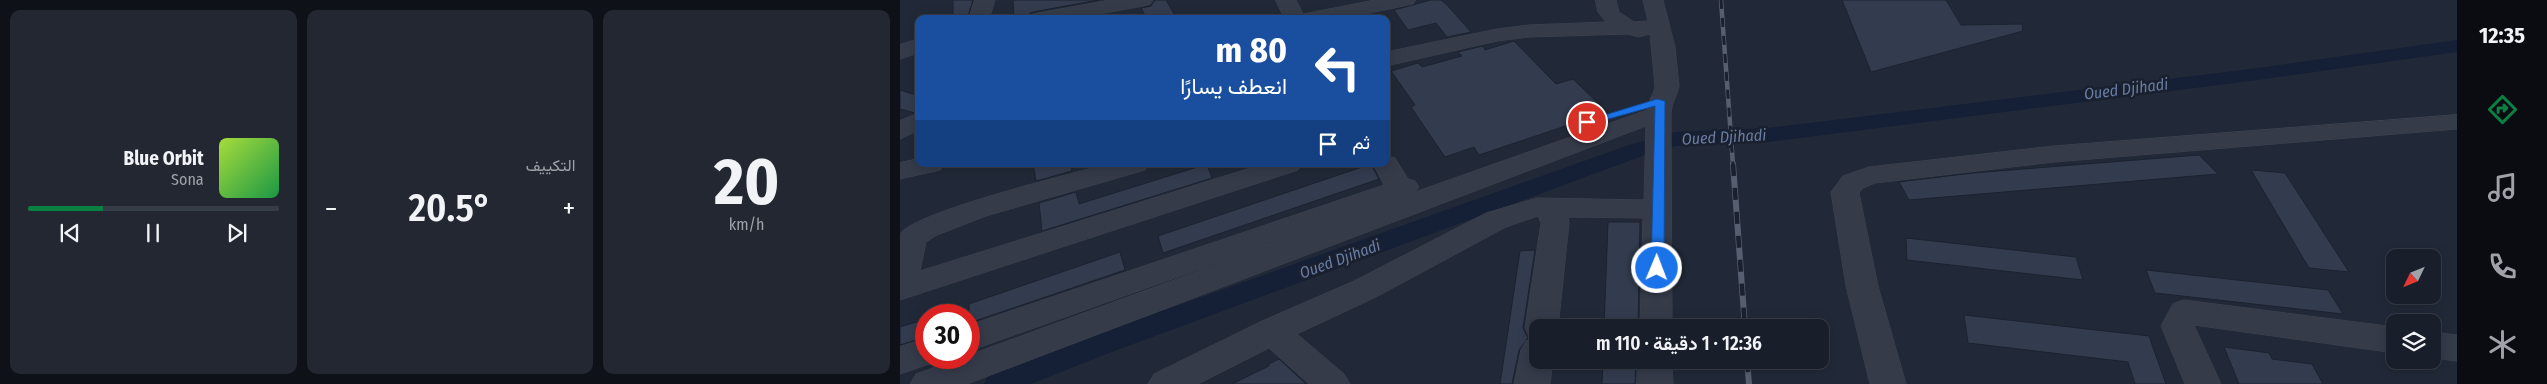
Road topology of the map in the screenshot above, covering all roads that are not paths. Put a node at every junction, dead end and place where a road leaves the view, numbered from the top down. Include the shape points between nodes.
1 (984, 0) edge
2 (1143, 0) edge
3 (1286, 0) edge
4 (1406, 0) edge
5 (1606, 0) edge
6 (1653, 0) edge
7 (980, 15) edge
8 (1060, 15) edge
9 (1293, 15) edge
10 (1329, 15) edge
11 (1660, 27) junction
12 (1634, 29) junction
13 (915, 46) edge
14 (900, 52) edge
15 (1390, 59) edge
16 (915, 122) edge
17 (2457, 122) edge
18 (1659, 125) junction
19 (900, 131) edge
20 (918, 167) edge
21 (1126, 167) edge
22 (1280, 167) edge
23 (1388, 167) edge
24 (900, 171) edge
25 (1404, 197) junction
26 (1545, 208) junction
27 (1658, 209) junction
28 (901, 289) edge
29 (1542, 319) edge
30 (1656, 319) edge
31 (1272, 331) junction
32 (980, 334) edge
33 (2386, 339) edge
34 (2441, 346) edge
35 (2457, 348) edge
36 (915, 356) edge
37 (900, 361) edge
38 (1535, 369) edge
39 (1655, 369) edge
40 (928, 384) edge
41 (1166, 384) edge
42 (1332, 384) edge
43 (1532, 384) edge
44 (1655, 384) edge
45 (1888, 384) edge
46 (2203, 384) edge

1 - 7 street
2 - 8 street
3 - 9 street
4 - 10 street
5 - 12 street via 1606,10 1610,15
6 - 11 street
11 - 12 street
11 - 18 street via 1667,90
12 - 15 street via 1529,31
12 - 18 street via 1648,40 1650,90
13 - 14 street
16 - 19 street
17 - 45 street via 2054,154 1869,175 1853,182 1845,192 1862,286
18 - 25 street via 1621,125
18 - 27 street
20 - 24 street
21 - 28 street via 976,210 927,228 913,237
22 - 28 street
23 - 25 street
25 - 32 street
25 - 40 street
26 - 27 street
26 - 29 street via 1553,212 1554,223
26 - 31 street via 1537,207 1496,220 1365,289
27 - 30 street
31 - 41 street
31 - 42 street
33 - 46 street via 2184,312 2176,326
34 - 35 street
36 - 37 street
38 - 43 street
39 - 44 street

